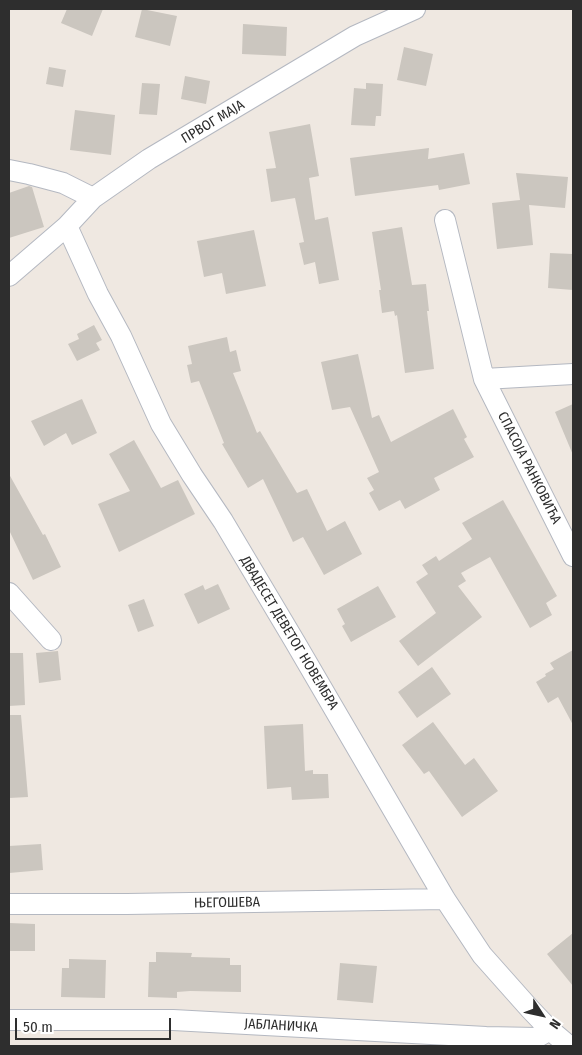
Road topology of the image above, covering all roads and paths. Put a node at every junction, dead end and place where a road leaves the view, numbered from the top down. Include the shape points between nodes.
1 (415, 9) edge
2 (9, 170) edge
3 (93, 198) junction
4 (445, 220) dead end
5 (67, 226) junction
6 (9, 276) edge
7 (573, 374) edge
8 (484, 379) junction
9 (573, 556) edge
10 (9, 593) edge
11 (51, 640) dead end
12 (445, 899) junction
13 (9, 904) edge
14 (9, 1020) edge
15 (550, 1030) junction
16 (572, 1046) edge

1 - 3 street, ПРВОГ МАЈА via 356,36 149,160
2 - 3 street via 63,184
3 - 5 street
4 - 8 street, СПАСОЈА РАНКОВИЋА
5 - 6 street
5 - 12 street, ДВАДЕСЕТ ДЕВЕТОГ НОВЕМБРА via 161,424 281,617
7 - 8 street
8 - 9 street, СПАСОЈА РАНКОВИЋА
10 - 11 street
12 - 13 street, ЊЕГОШЕВА
12 - 15 street, ДВАДЕСЕТ ДЕВЕТОГ НОВЕМБРА via 482,955
14 - 15 street, ЈАБЛАНИЧКА via 173,1020 536,1038
15 - 16 street, ДВАДЕСЕТ ДЕВЕТОГ НОВЕМБРА

